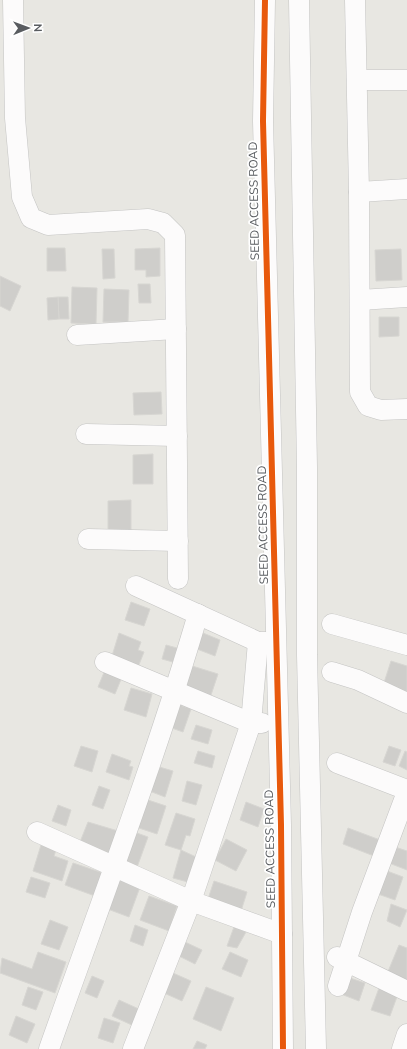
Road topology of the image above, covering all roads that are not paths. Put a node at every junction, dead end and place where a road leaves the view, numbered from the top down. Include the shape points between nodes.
1 (13, 0) edge
2 (265, 0) edge
3 (299, 0) edge
4 (354, 0) edge
5 (357, 80) junction
6 (407, 80) edge
7 (407, 189) edge
8 (359, 192) junction
9 (407, 297) edge
10 (360, 300) junction
11 (176, 328) junction
12 (77, 335) dead end
13 (407, 410) edge
14 (86, 434) dead end
15 (177, 436) junction
16 (88, 539) dead end
17 (178, 541) junction
18 (178, 579) dead end
19 (136, 586) dead end
20 (198, 614) junction
21 (332, 624) dead end
22 (268, 642) junction
23 (407, 645) edge
24 (105, 662) dead end
25 (332, 672) dead end
26 (175, 692) junction
27 (407, 703) edge
28 (251, 723) junction
29 (279, 723) junction
30 (337, 763) dead end
31 (407, 791) edge
32 (37, 832) dead end
33 (113, 867) junction
34 (191, 901) junction
35 (282, 934) junction
36 (342, 960) junction
37 (338, 986) dead end
38 (407, 991) edge
39 (407, 1034) edge
40 (49, 1049) edge
41 (133, 1049) edge
42 (283, 1049) edge
43 (316, 1049) edge
44 (402, 1049) edge

1 - 11 street via 15,118 22,197 31,218 48,225 148,219 163,223 175,235
2 - 22 street, SEED ACCESS ROAD via 263,121
3 - 43 street via 308,468 307,655
4 - 5 street
5 - 6 street
5 - 8 street
7 - 8 street
8 - 10 street
9 - 10 street
10 - 13 street via 360,392 368,406 381,410
11 - 12 street
11 - 15 street
14 - 15 street
15 - 17 street
16 - 17 street
17 - 18 street
19 - 20 street
20 - 22 street
20 - 26 street
21 - 23 street
22 - 28 street
22 - 29 street, SEED ACCESS ROAD
24 - 26 street
25 - 27 street via 358,680
26 - 28 street
26 - 33 street via 135,812
28 - 29 street
28 - 34 street
29 - 35 street, SEED ACCESS ROAD
30 - 31 street
31 - 36 street
32 - 33 street
33 - 34 street
33 - 40 street
34 - 35 street
34 - 41 street
35 - 42 street, SEED ACCESS ROAD
36 - 37 street
36 - 38 street
39 - 44 street

